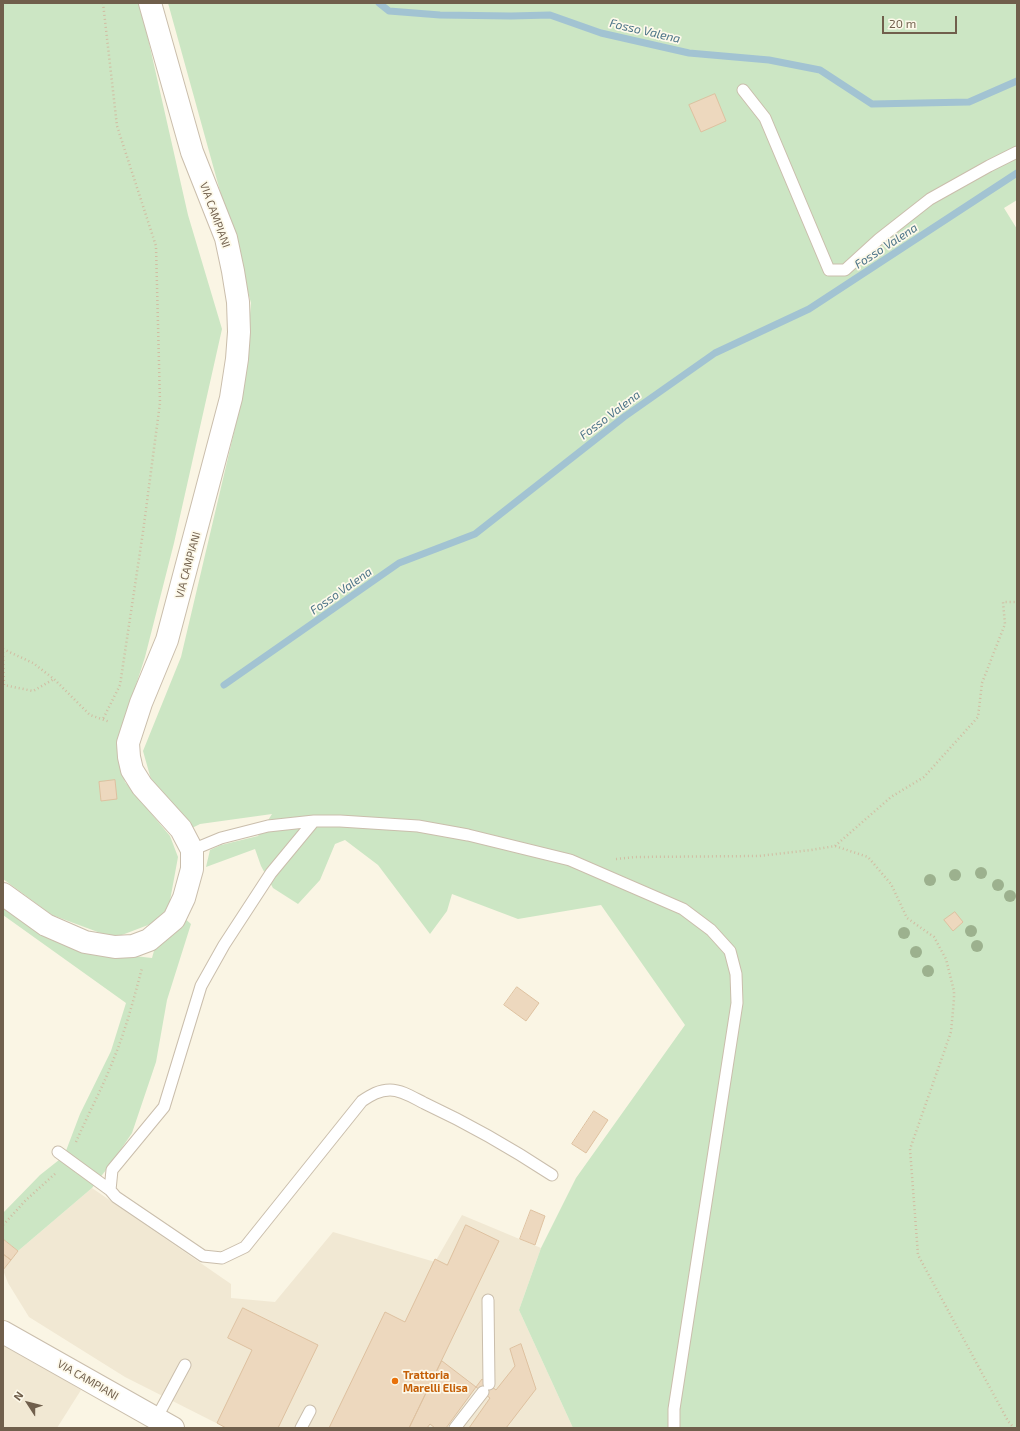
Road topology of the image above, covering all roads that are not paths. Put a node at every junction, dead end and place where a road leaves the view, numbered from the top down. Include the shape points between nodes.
1 (150, 3) edge
2 (743, 90) dead end
3 (1017, 152) edge
4 (314, 821) junction
5 (192, 850) junction
6 (3, 894) edge
7 (58, 1152) dead end
8 (552, 1175) dead end
9 (110, 1190) junction
10 (488, 1300) dead end
11 (3, 1332) edge
12 (185, 1364) dead end
13 (310, 1411) dead end
14 (164, 1423) edge
15 (301, 1428) edge
16 (455, 1428) edge
17 (674, 1428) edge

1 - 5 street, VIA CAMPIANI via 192,152 226,238 237,294 239,332 231,398 179,599 167,640 141,703 128,744 132,770 142,786 181,829
2 - 3 lane via 765,118 829,270 845,270 930,199
4 - 5 lane via 268,826 221,838
4 - 9 lane via 271,873 201,986 164,1107 112,1170
4 - 17 lane via 418,826 517,846 570,860 683,910 711,930 730,950 736,974 738,1003 674,1409
5 - 6 street, VIA CAMPIANI via 192,869 184,898 174,919 149,940 133,946 115,947 85,942 46,925
7 - 9 lane
8 - 9 lane via 513,1149 454,1117 401,1092 391,1090 377,1092 362,1101 245,1247 222,1258 203,1256 116,1197
10 - 16 lane via 486,1388
11 - 14 street, VIA CAMPIANI
12 - 14 lane
13 - 15 lane

